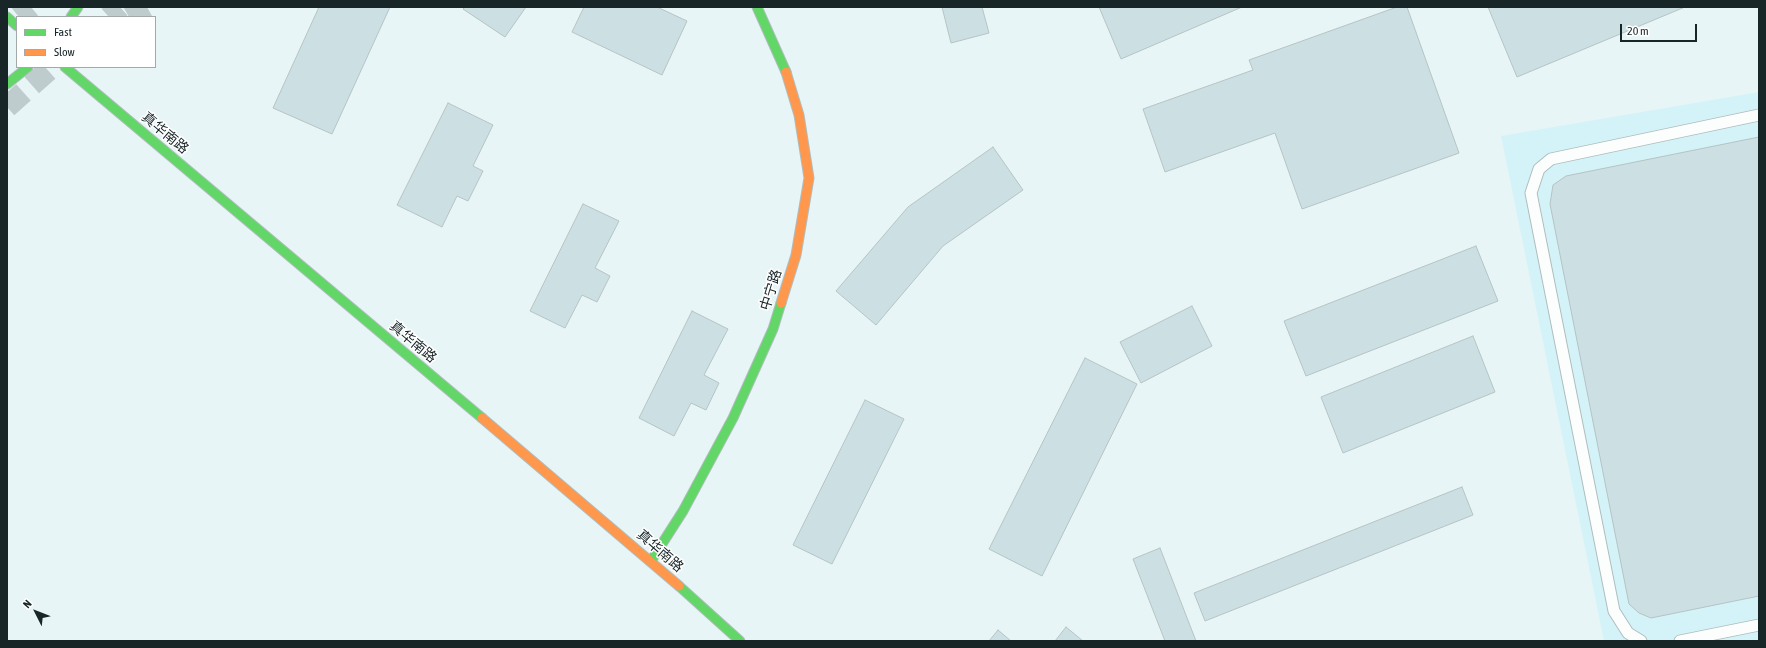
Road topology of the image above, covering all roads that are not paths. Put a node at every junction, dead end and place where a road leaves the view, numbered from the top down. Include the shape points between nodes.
1 (78, 7) edge
2 (757, 7) edge
3 (72, 16) edge
4 (7, 17) edge
5 (16, 25) edge
6 (27, 68) edge
7 (66, 68) edge
8 (7, 84) edge
9 (1759, 115) edge
10 (651, 561) junction
11 (1759, 625) edge
12 (740, 641) edge
13 (1641, 641) edge
14 (1680, 641) edge

1 - 3 main road
2 - 10 main road, 中宁路 via 785,68 800,123 809,178 796,255 773,329 733,418 683,511
4 - 5 main road
6 - 8 main road
7 - 10 main road, 真华南路
9 - 13 lane via 1551,159 1539,169 1531,193 1614,611 1628,633
10 - 12 main road, 真华南路
11 - 14 lane

